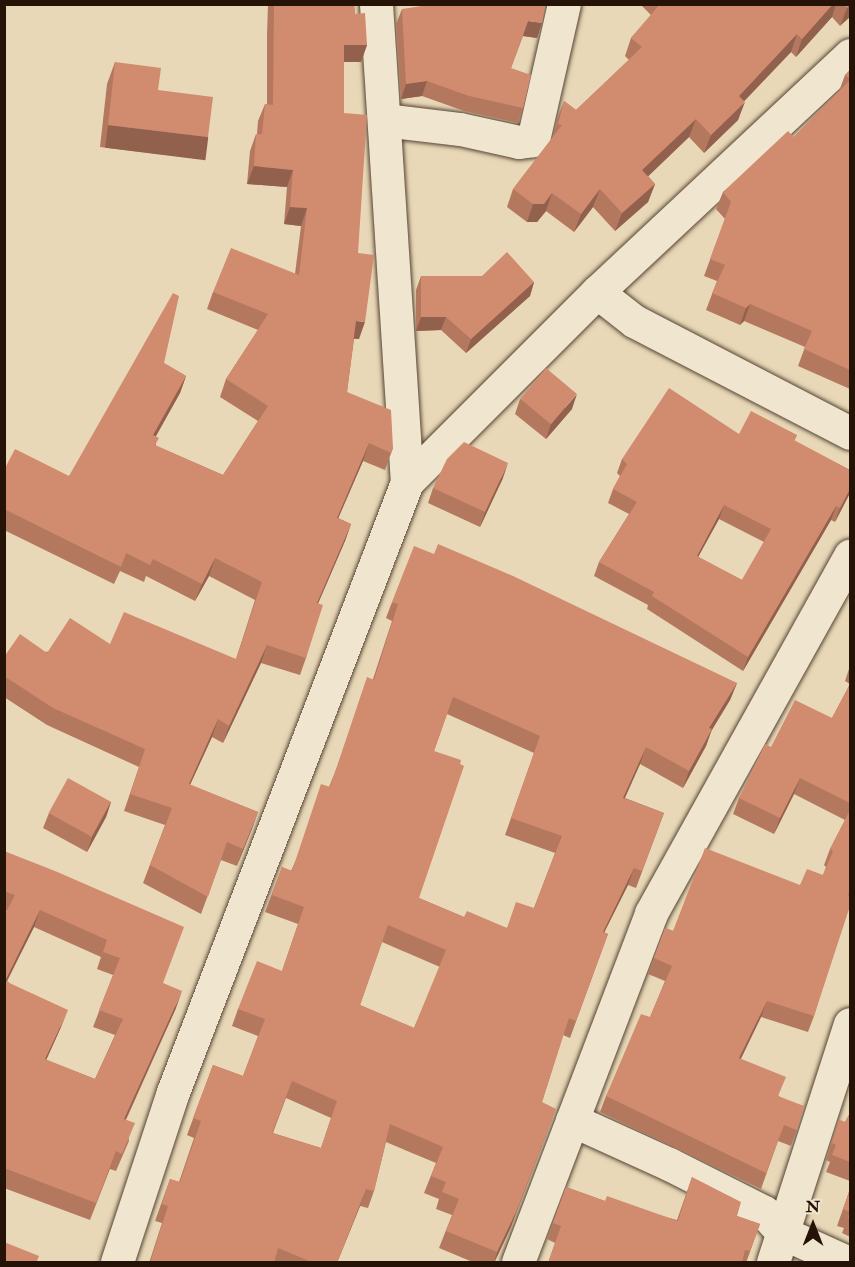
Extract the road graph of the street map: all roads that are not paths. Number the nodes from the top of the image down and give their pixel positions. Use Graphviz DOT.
graph roads {
  1 [pos="376,4"];
  2 [pos="564,4"];
  3 [pos="850,55"];
  4 [pos="384,120"];
  5 [pos="597,292"];
  6 [pos="850,433"];
  7 [pos="407,482"];
  8 [pos="850,556"];
  9 [pos="850,1024"];
  10 [pos="572,1120"];
  11 [pos="778,1248"];
  12 [pos="117,1263"];
  13 [pos="518,1263"];
  14 [pos="847,1263"];
  1 -- 4 [label="street"];
  2 -- 4 [label="street"];
  3 -- 5 [label="street"];
  4 -- 7 [label="street"];
  5 -- 6 [label="street"];
  5 -- 7 [label="street"];
  7 -- 12 [label="street"];
  8 -- 10 [label="street"];
  9 -- 11 [label="street"];
  10 -- 11 [label="street"];
  10 -- 13 [label="street"];
  11 -- 14 [label="street"];
}
